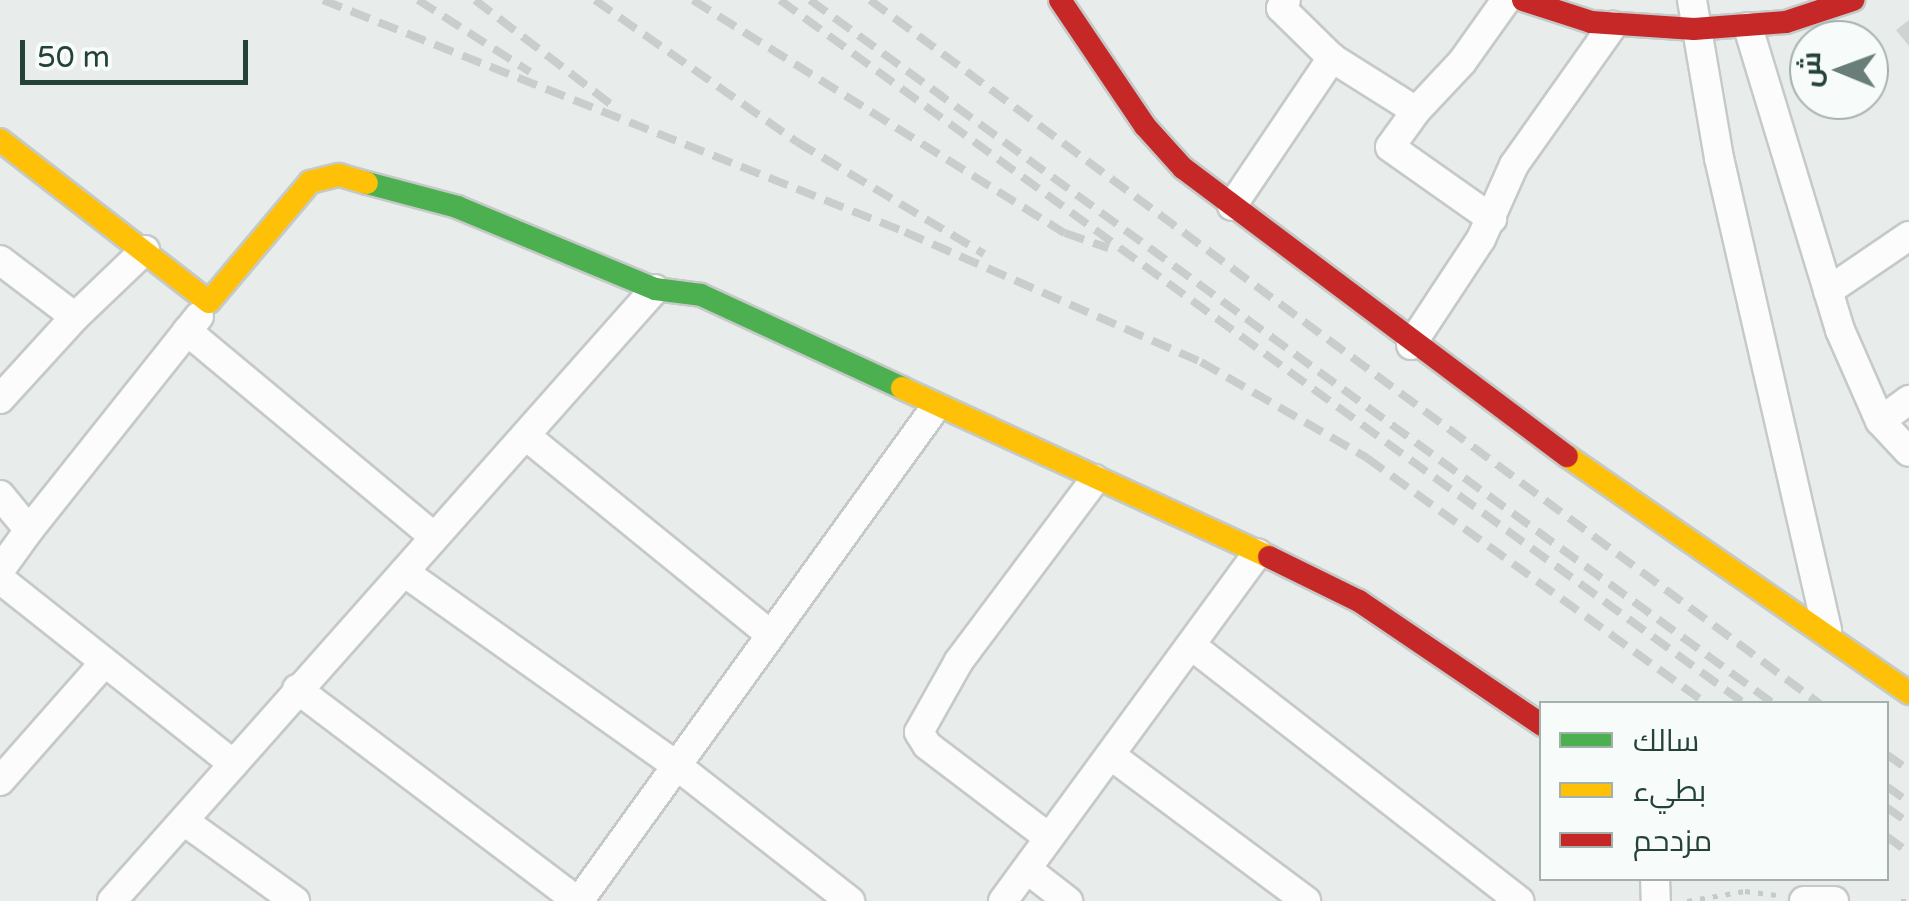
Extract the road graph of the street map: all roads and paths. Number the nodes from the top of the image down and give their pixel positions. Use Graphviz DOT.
graph roads {
  1 [pos="1060,0"];
  2 [pos="1506,0"];
  3 [pos="1524,0"];
  4 [pos="1692,0"];
  5 [pos="1853,0"];
  6 [pos="1280,3"];
  7 [pos="1613,24"];
  8 [pos="1748,27"];
  9 [pos="1694,29"];
  10 [pos="1332,58"];
  11 [pos="1416,110"];
  12 [pos="0,140"];
  13 [pos="1232,206"];
  14 [pos="1492,219"];
  15 [pos="1909,236"];
  16 [pos="144,250"];
  17 [pos="0,260"];
  18 [pos="654,289"];
  19 [pos="1828,291"];
  20 [pos="210,302"];
  21 [pos="75,316"];
  22 [pos="187,331"];
  23 [pos="1411,344"];
  24 [pos="0,400"];
  25 [pos="1909,400"];
  26 [pos="935,408"];
  27 [pos="1880,421"];
  28 [pos="526,436"];
  29 [pos="1909,452"];
  30 [pos="1094,479"];
  31 [pos="0,494"];
  32 [pos="29,530"];
  33 [pos="434,537"];
  34 [pos="1258,553"];
  35 [pos="0,570"];
  36 [pos="404,572"];
  37 [pos="0,579"];
  38 [pos="1826,630"];
  39 [pos="767,632"];
  40 [pos="1192,646"];
  41 [pos="103,664"];
  42 [pos="298,688"];
  43 [pos="1909,693"];
  44 [pos="1539,723"];
  45 [pos="1113,757"];
  46 [pos="233,764"];
  47 [pos="676,765"];
  48 [pos="0,781"];
  49 [pos="184,821"];
  50 [pos="1048,838"];
  51 [pos="1028,870"];
  52 [pos="1815,900"];
  53 [pos="112,901"];
  54 [pos="295,901"];
  55 [pos="578,901"];
  56 [pos="850,901"];
  57 [pos="1003,901"];
  58 [pos="1068,901"];
  59 [pos="1306,901"];
  60 [pos="1518,901"];
  61 [pos="1686,901"];
  1 -- 13 [label="street"];
  2 -- 11 [label="street"];
  3 -- 7 [label="street"];
  4 -- 9 [label="street"];
  5 -- 8 [label="street"];
  6 -- 10 [label="street"];
  7 -- 9 [label="street"];
  7 -- 14 [label="street"];
  8 -- 9 [label="street"];
  8 -- 19 [label="street"];
  9 -- 38 [label="street"];
  10 -- 11 [label="street"];
  10 -- 13 [label="street"];
  11 -- 14 [label="street"];
  12 -- 16 [label="street"];
  13 -- 23 [label="street"];
  14 -- 23 [label="street"];
  15 -- 19 [label="street"];
  16 -- 20 [label="street"];
  16 -- 21 [label="street"];
  17 -- 21 [label="street"];
  18 -- 20 [label="street"];
  18 -- 26 [label="street"];
  18 -- 28 [label="street"];
  19 -- 27 [label="street"];
  20 -- 22 [label="street"];
  21 -- 24 [label="street"];
  22 -- 32 [label="street"];
  22 -- 33 [label="street"];
  23 -- 38 [label="street"];
  25 -- 27 [label="street"];
  26 -- 30 [label="street"];
  26 -- 39 [label="street"];
  27 -- 29 [label="street"];
  28 -- 33 [label="street"];
  28 -- 39 [label="street"];
  30 -- 34 [label="street"];
  30 -- 50 [label="street"];
  31 -- 32 [label="street"];
  32 -- 35 [label="street"];
  33 -- 36 [label="street"];
  34 -- 40 [label="street"];
  34 -- 44 [label="street"];
  36 -- 42 [label="street"];
  36 -- 47 [label="street"];
  37 -- 41 [label="street"];
  38 -- 43 [label="street"];
  39 -- 47 [label="street"];
  40 -- 45 [label="street"];
  40 -- 60 [label="street"];
  41 -- 46 [label="street"];
  41 -- 48 [label="street"];
  42 -- 46 [label="street"];
  42 -- 55 [label="street"];
  45 -- 50 [label="street"];
  45 -- 59 [label="street"];
  46 -- 49 [label="street"];
  47 -- 55 [label="street"];
  47 -- 56 [label="street"];
  49 -- 53 [label="street"];
  49 -- 54 [label="street"];
  50 -- 51 [label="street"];
  51 -- 57 [label="street"];
  51 -- 58 [label="street"];
  52 -- 61 [label="path"];
}
